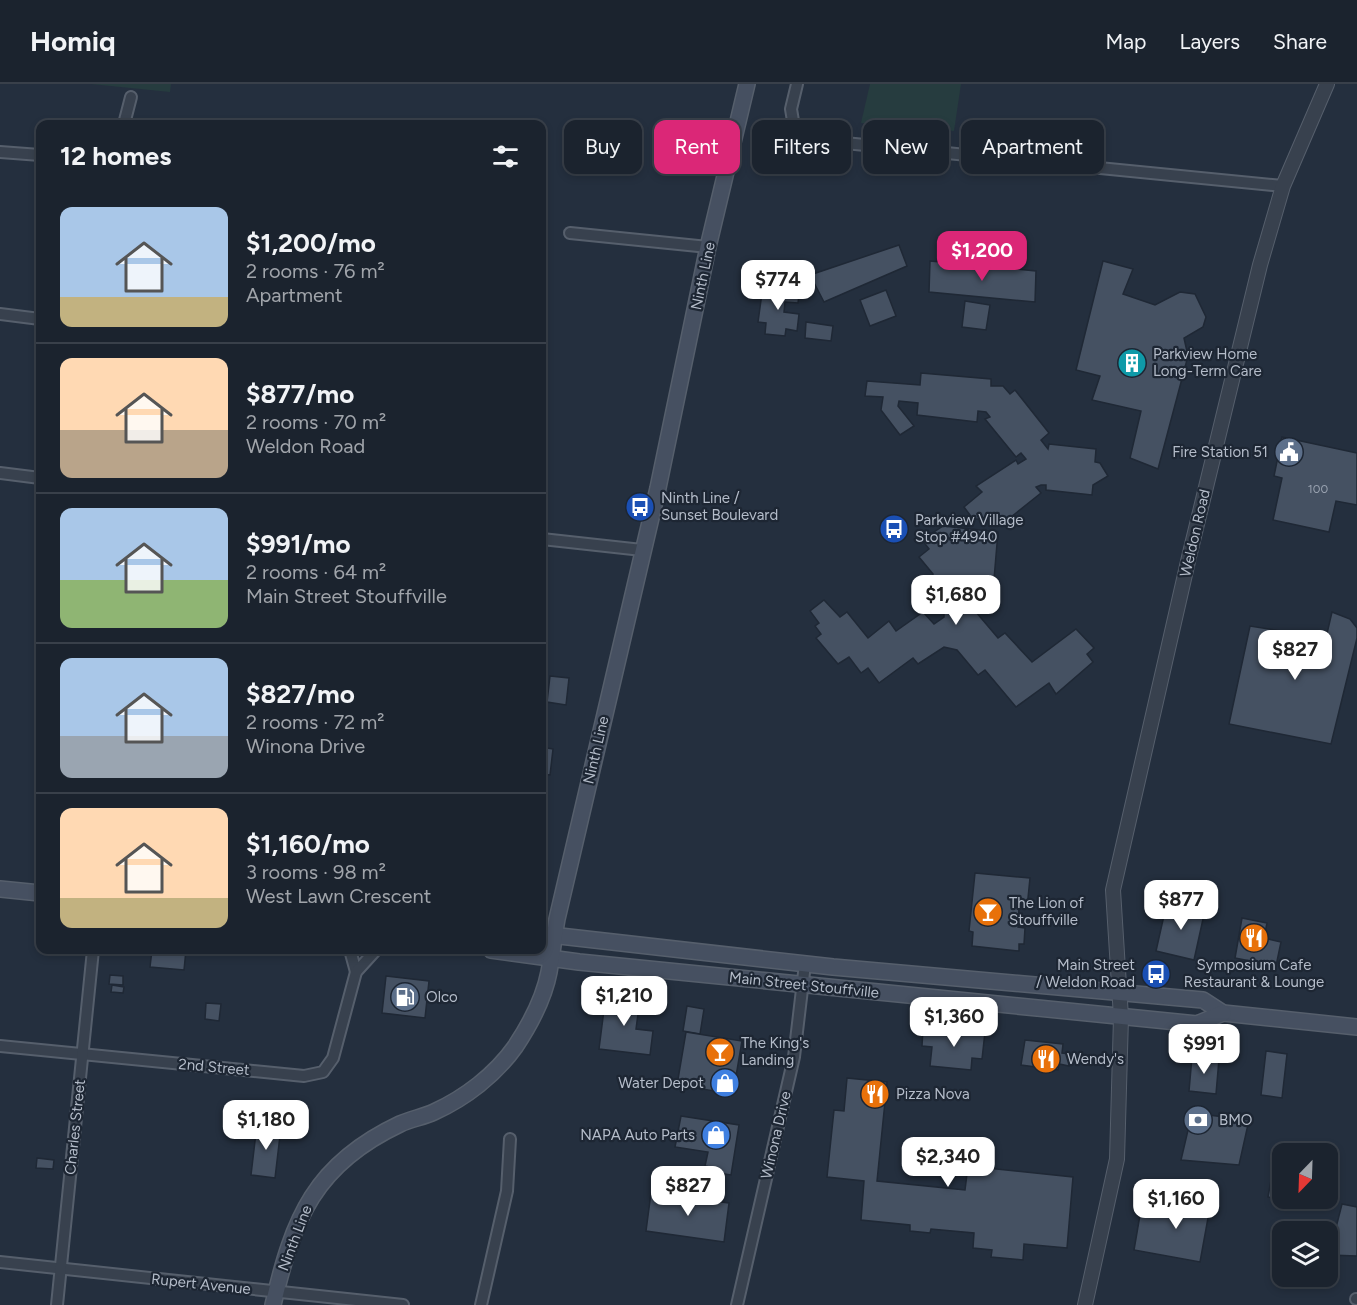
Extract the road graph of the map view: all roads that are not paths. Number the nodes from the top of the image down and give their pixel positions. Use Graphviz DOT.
graph roads {
  1 [pos="747,84"];
  2 [pos="797,84"];
  3 [pos="1327,84"];
  4 [pos="131,97"];
  5 [pos="125,120"];
  6 [pos="0,152"];
  7 [pos="36,155"];
  8 [pos="1283,186"];
  9 [pos="570,233"];
  10 [pos="708,247"];
  11 [pos="0,314"];
  12 [pos="36,318"];
  13 [pos="0,473"];
  14 [pos="36,478"];
  15 [pos="546,539"];
  16 [pos="642,550"];
  17 [pos="0,889"];
  18 [pos="36,893"];
  19 [pos="548,934"];
  20 [pos="93,954"];
  21 [pos="351,954"];
  22 [pos="372,954"];
  23 [pos="520,954"];
  24 [pos="550,958"];
  25 [pos="805,964"];
  26 [pos="356,972"];
  27 [pos="802,985"];
  28 [pos="1118,993"];
  29 [pos="1223,1013"];
  30 [pos="1120,1017"];
  31 [pos="1357,1027"];
  32 [pos="0,1046"];
  33 [pos="82,1055"];
  34 [pos="510,1139"];
  35 [pos="0,1262"];
  36 [pos="61,1269"];
  37 [pos="274,1298"];
  38 [pos="57,1305"];
  39 [pos="403,1305"];
  40 [pos="481,1305"];
  41 [pos="737,1305"];
  42 [pos="1085,1305"];
  1 -- 10 [label="main road, Ninth Line"];
  2 -- 8 [label="street"];
  3 -- 8 [label="street, Weldon Road"];
  4 -- 5 [label="street"];
  6 -- 7 [label="street"];
  8 -- 28 [label="street, Weldon Road"];
  9 -- 10 [label="street"];
  10 -- 16 [label="main road, Ninth Line"];
  11 -- 12 [label="street"];
  13 -- 14 [label="street"];
  15 -- 16 [label="street"];
  16 -- 19 [label="main road, Ninth Line"];
  17 -- 18 [label="main road"];
  19 -- 24 [label="main road, Ninth Line"];
  19 -- 25 [label="main road, Main Street Stouffville"];
  20 -- 33 [label="street, Charles Street"];
  21 -- 26 [label="street"];
  22 -- 26 [label="street, 2nd Street"];
  23 -- 24 [label="main road, Main Street Stouffville"];
  24 -- 27 [label="main road, Main Street Stouffville"];
  24 -- 37 [label="main road, Ninth Line"];
  25 -- 27 [label="street, Winona Drive"];
  25 -- 28 [label="main road, Main Street Stouffville"];
  26 -- 33 [label="street, 2nd Street"];
  27 -- 30 [label="main road, Main Street Stouffville"];
  27 -- 41 [label="street, Winona Drive"];
  28 -- 29 [label="main road, Main Street Stouffville"];
  28 -- 30 [label="street, Weldon Road"];
  29 -- 30 [label="main road, Main Street Stouffville"];
  29 -- 31 [label="main road, Main Street Stouffville"];
  30 -- 42 [label="street, Weldon Road"];
  32 -- 33 [label="street, 2nd Street"];
  33 -- 36 [label="street, Charles Street"];
  34 -- 40 [label="street"];
  35 -- 36 [label="street, Rupert Avenue"];
  36 -- 37 [label="street, Rupert Avenue"];
  36 -- 38 [label="street, Charles Street"];
  37 -- 39 [label="street, Rupert Avenue"];
}
